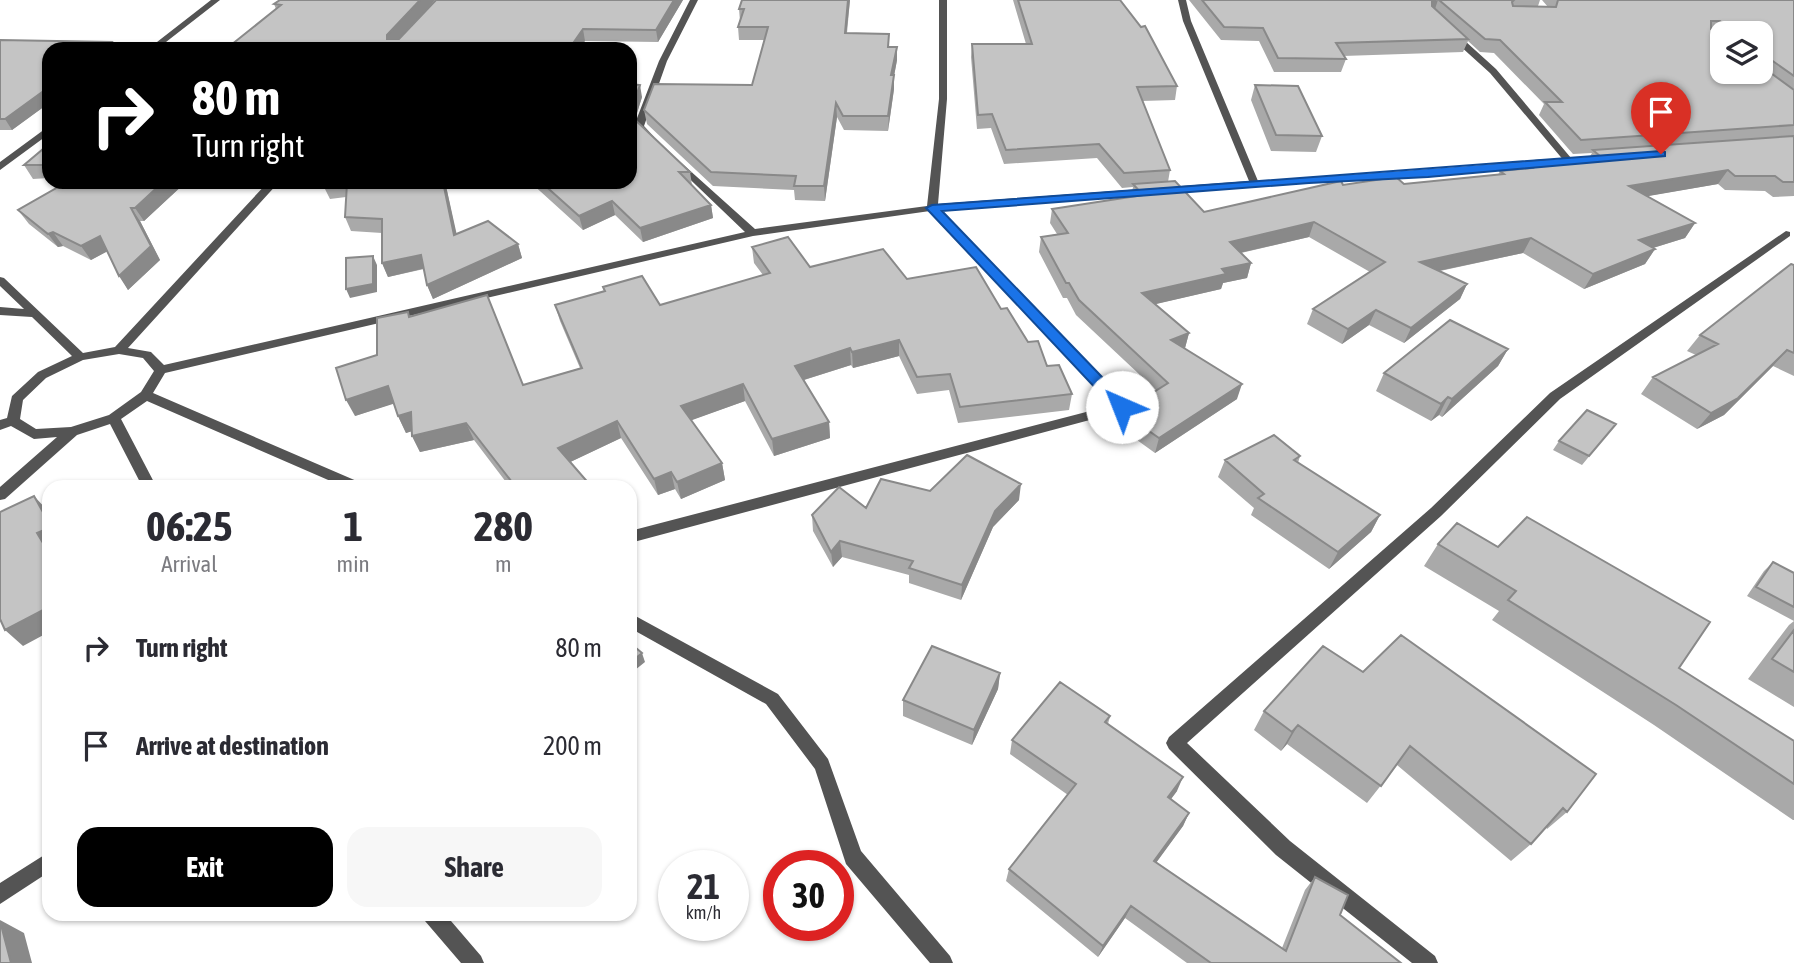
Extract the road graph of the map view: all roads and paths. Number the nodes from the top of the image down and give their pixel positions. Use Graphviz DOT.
graph roads {
  1 [pos="216,0"];
  2 [pos="694,0"];
  3 [pos="943,0"];
  4 [pos="1182,0"];
  5 [pos="1440,23"];
  6 [pos="161,42"];
  7 [pos="42,134"];
  8 [pos="658,144"];
  9 [pos="667,153"];
  10 [pos="0,167"];
  11 [pos="1255,185"];
  12 [pos="268,189"];
  13 [pos="932,208"];
  14 [pos="753,233"];
  15 [pos="1786,234"];
  16 [pos="0,280"];
  17 [pos="0,311"];
  18 [pos="35,314"];
  19 [pos="119,350"];
  20 [pos="80,357"];
  21 [pos="161,370"];
  22 [pos="146,395"];
  23 [pos="114,418"];
  24 [pos="7,423"];
  25 [pos="72,432"];
  26 [pos="146,480"];
  27 [pos="340,480"];
  28 [pos="0,495"];
  29 [pos="637,535"];
  30 [pos="637,624"];
  31 [pos="42,866"];
  32 [pos="0,894"];
  33 [pos="438,921"];
  34 [pos="474,963"];
  35 [pos="943,963"];
  36 [pos="1428,963"];
  1 -- 6 [label="street"];
  2 -- 8 [label="street"];
  3 -- 13 [label="street"];
  4 -- 11 [label="street"];
  5 -- 11 [label="street"];
  7 -- 10 [label="street"];
  9 -- 14 [label="street"];
  11 -- 13 [label="street"];
  12 -- 19 [label="street"];
  13 -- 14 [label="street"];
  13 -- 29 [label="street"];
  14 -- 21 [label="street"];
  15 -- 36 [label="street"];
  16 -- 18 [label="street"];
  17 -- 18 [label="street"];
  18 -- 20 [label="street"];
  19 -- 20 [label="street"];
  19 -- 21 [label="street"];
  20 -- 24 [label="street"];
  21 -- 22 [label="street"];
  22 -- 23 [label="street"];
  22 -- 27 [label="street"];
  23 -- 25 [label="street"];
  23 -- 26 [label="street"];
  24 -- 25 [label="street"];
  25 -- 28 [label="street"];
  30 -- 35 [label="street"];
  31 -- 32 [label="street"];
  33 -- 34 [label="street"];
}
